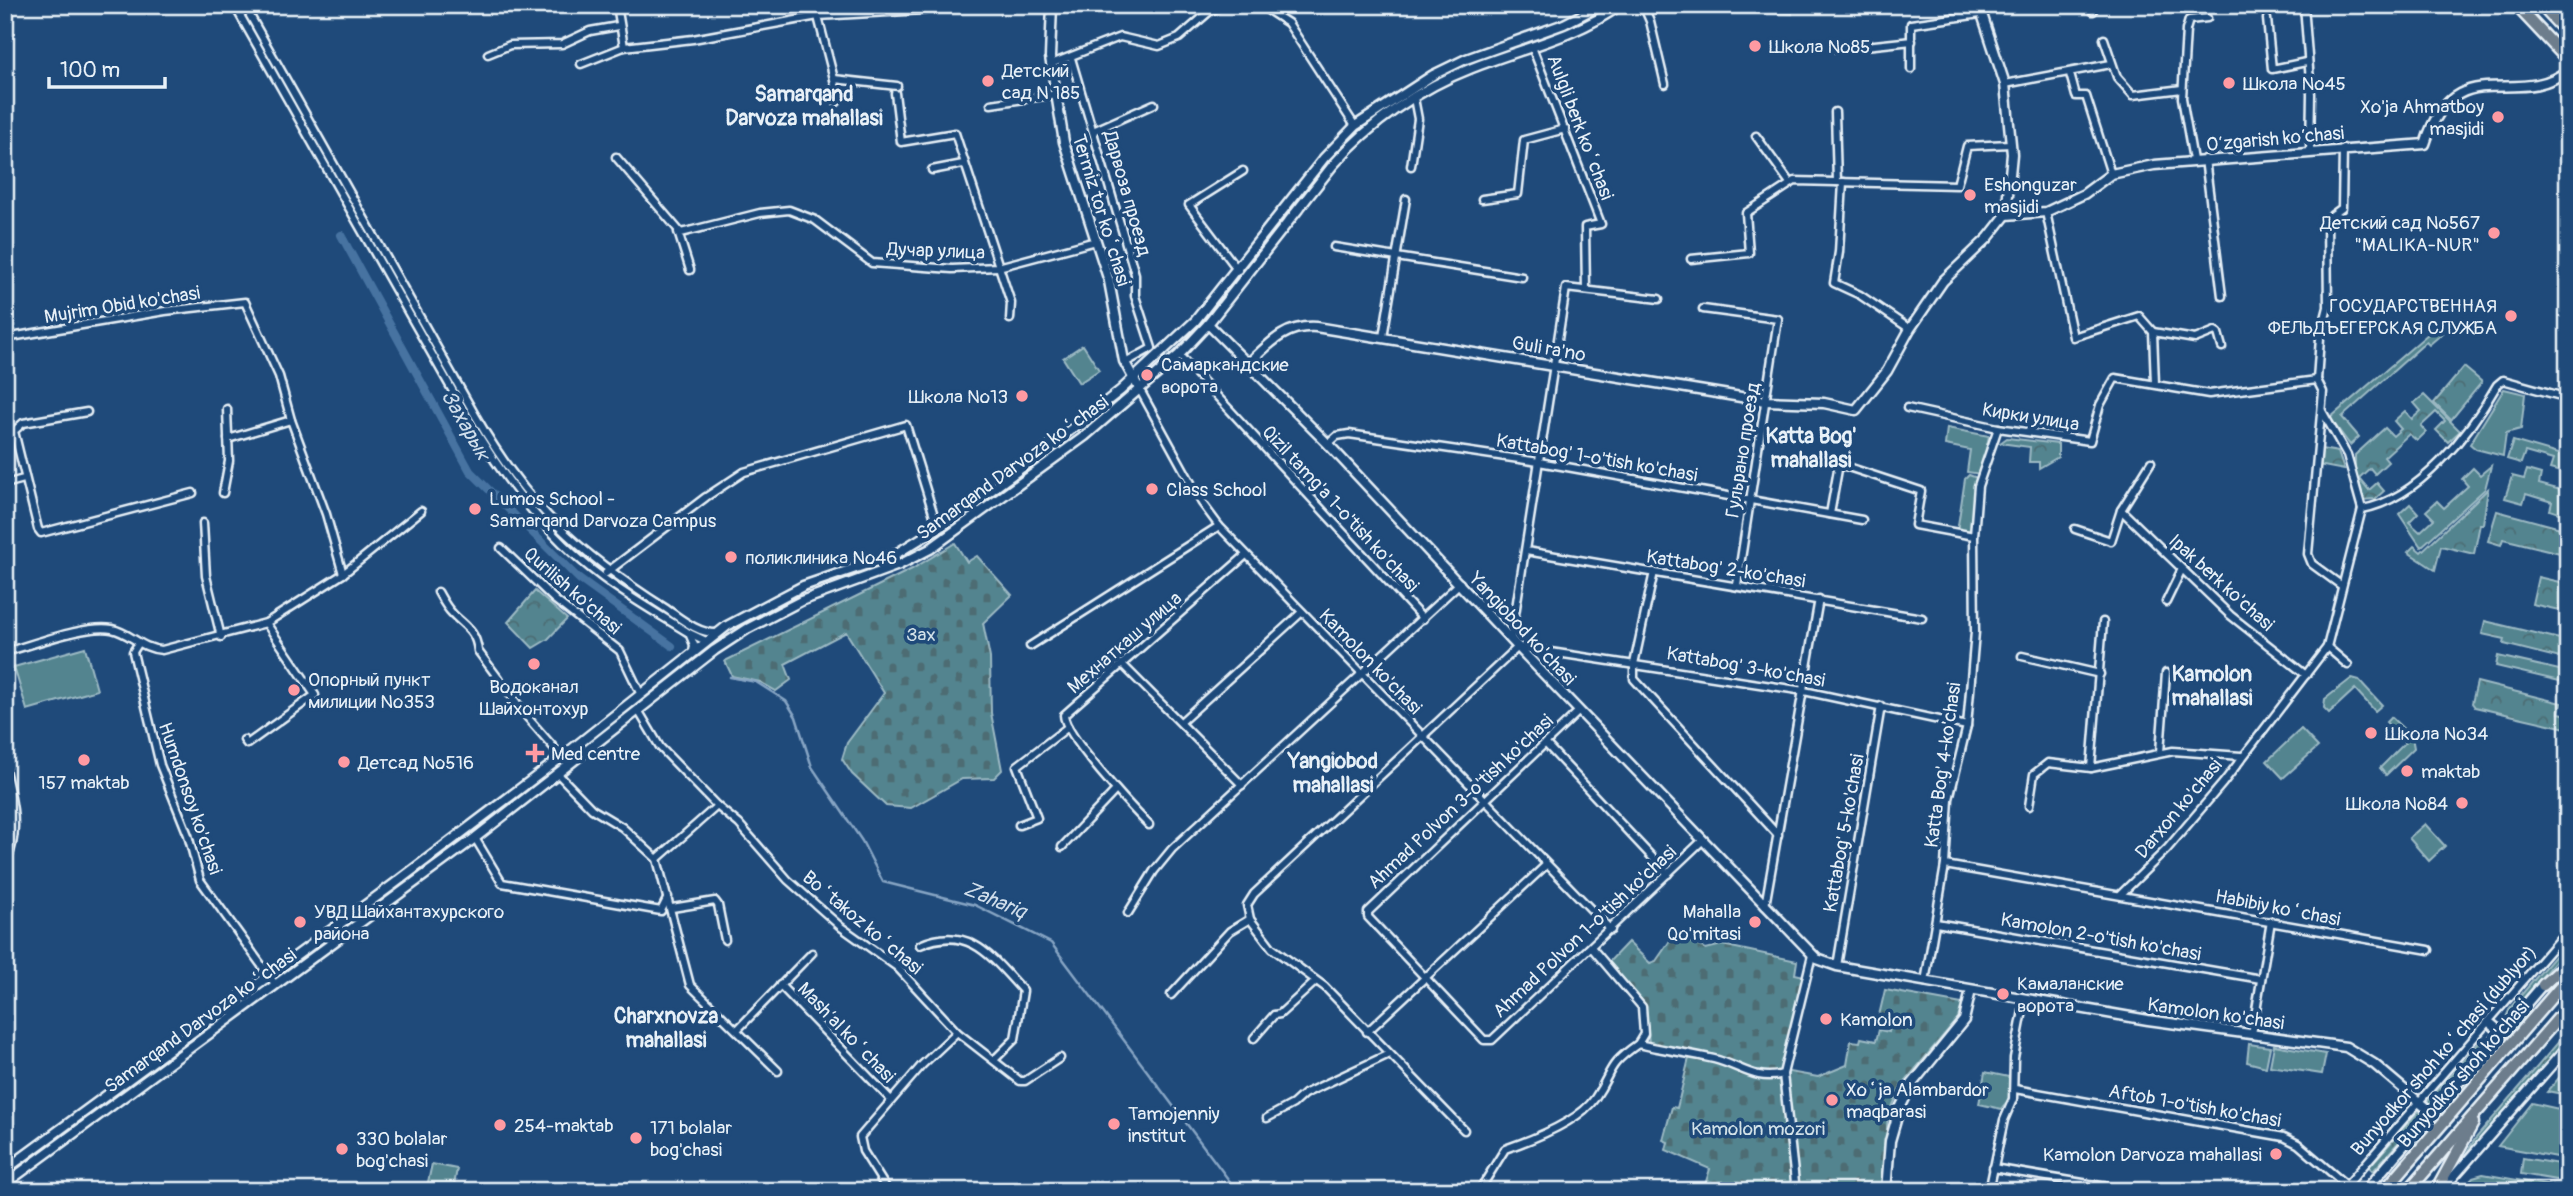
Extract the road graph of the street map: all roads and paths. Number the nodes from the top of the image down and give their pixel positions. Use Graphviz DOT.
graph roads {
  1 [pos="368,5"];
  2 [pos="375,5"];
  3 [pos="617,5"];
  4 [pos="815,5"];
  5 [pos="955,5"];
  6 [pos="1052,5"];
  7 [pos="1225,5"];
  8 [pos="1260,5"];
  9 [pos="1601,5"];
  10 [pos="1620,5"];
  11 [pos="1643,5"];
  12 [pos="2304,5"];
  13 [pos="2516,5"];
  14 [pos="2540,5"];
  15 [pos="883,9"];
  16 [pos="1980,9"];
  17 [pos="818,16"];
  18 [pos="2207,18"];
  19 [pos="2267,19"];
  20 [pos="618,26"];
  21 [pos="2568,34"];
  22 [pos="2104,39"];
  23 [pos="1912,41"];
  24 [pos="624,47"];
  25 [pos="1532,47"];
  26 [pos="1837,49"];
  27 [pos="488,54"];
  28 [pos="1071,58"];
  29 [pos="2568,60"];
  30 [pos="2306,62"];
  31 [pos="581,64"];
  32 [pos="1051,64"];
  33 [pos="2111,64"];
  34 [pos="1911,69"];
  35 [pos="2568,70"];
  36 [pos="2070,74"];
  37 [pos="834,79"];
  38 [pos="1665,84"];
  39 [pos="2005,84"];
  40 [pos="2182,89"];
  41 [pos="1057,94"];
  42 [pos="1415,98"];
  43 [pos="837,102"];
  44 [pos="991,104"];
  45 [pos="1154,104"];
  46 [pos="1835,112"];
  47 [pos="1355,126"];
  48 [pos="1565,129"];
  49 [pos="1093,131"];
  50 [pos="1756,136"];
  51 [pos="2010,144"];
  52 [pos="2343,148"];
  53 [pos="2310,151"];
  54 [pos="616,157"];
  55 [pos="2205,159"];
  56 [pos="2193,160"];
  57 [pos="963,164"];
  58 [pos="1411,166"];
  59 [pos="932,170"];
  60 [pos="1243,172"];
  61 [pos="2111,174"];
  62 [pos="1840,182"];
  63 [pos="1790,183"];
  64 [pos="1482,199"];
  65 [pos="1406,200"];
  66 [pos="2046,212"];
  67 [pos="2006,215"];
  68 [pos="678,232"];
  69 [pos="1096,241"];
  70 [pos="1334,247"];
  71 [pos="1396,256"];
  72 [pos="1691,259"];
  73 [pos="998,267"];
  74 [pos="690,270"];
  75 [pos="1238,270"];
  76 [pos="1522,276"];
  77 [pos="1586,290"];
  78 [pos="2222,296"];
  79 [pos="1659,299"];
  80 [pos="1703,309"];
  81 [pos="1010,319"];
  82 [pos="1209,324"];
  83 [pos="1910,329"];
  84 [pos="2153,332"];
  85 [pos="1383,337"];
  86 [pos="5,338"];
  87 [pos="2222,347"];
  88 [pos="1180,355"];
  89 [pos="1125,363"];
  90 [pos="1248,363"];
  91 [pos="1552,365"];
  92 [pos="1134,379"];
  93 [pos="2317,380"];
  94 [pos="2155,384"];
  95 [pos="1140,390"];
  96 [pos="2568,398"];
  97 [pos="1765,401"];
  98 [pos="1907,408"];
  99 [pos="227,409"];
  100 [pos="2321,410"];
  101 [pos="87,412"];
  102 [pos="291,420"];
  103 [pos="1998,428"];
  104 [pos="228,439"];
  105 [pos="1328,443"];
  106 [pos="1539,462"];
  107 [pos="2151,462"];
  108 [pos="24,479"];
  109 [pos="5,484"];
  110 [pos="193,493"];
  111 [pos="223,494"];
  112 [pos="1750,499"];
  113 [pos="2362,509"];
  114 [pos="2121,510"];
  115 [pos="421,511"];
  116 [pos="1830,514"];
  117 [pos="1862,520"];
  118 [pos="936,522"];
  119 [pos="203,523"];
  120 [pos="1219,526"];
  121 [pos="2075,529"];
  122 [pos="1974,536"];
  123 [pos="501,548"];
  124 [pos="1526,551"];
  125 [pos="1246,555"];
  126 [pos="2181,571"];
  127 [pos="1654,572"];
  128 [pos="343,574"];
  129 [pos="605,574"];
  130 [pos="1460,583"];
  131 [pos="1737,585"];
  132 [pos="2342,586"];
  133 [pos="438,592"];
  134 [pos="1819,599"];
  135 [pos="2166,602"];
  136 [pos="1302,612"];
  137 [pos="1922,618"];
  138 [pos="1423,619"];
  139 [pos="2103,622"];
  140 [pos="266,623"];
  141 [pos="697,628"];
  142 [pos="689,633"];
  143 [pos="717,633"];
  144 [pos="221,637"];
  145 [pos="1511,640"];
  146 [pos="706,641"];
  147 [pos="138,644"];
  148 [pos="1030,646"];
  149 [pos="1518,647"];
  150 [pos="2327,647"];
  151 [pos="715,650"];
  152 [pos="5,652"];
  153 [pos="693,652"];
  154 [pos="2022,656"];
  155 [pos="1122,664"];
  156 [pos="1634,664"];
  157 [pos="2348,665"];
  158 [pos="2166,673"];
  159 [pos="2100,674"];
  160 [pos="2306,675"];
  161 [pos="1362,676"];
  162 [pos="1804,691"];
  163 [pos="641,695"];
  164 [pos="1881,706"];
  165 [pos="638,710"];
  166 [pos="1579,711"];
  167 [pos="1182,721"];
  168 [pos="1967,726"];
  169 [pos="1068,727"];
  170 [pos="1422,737"];
  171 [pos="244,740"];
  172 [pos="1545,743"];
  173 [pos="2160,752"];
  174 [pos="2241,756"];
  175 [pos="562,757"];
  176 [pos="2091,768"];
  177 [pos="5,769"];
  178 [pos="559,775"];
  179 [pos="1242,785"];
  180 [pos="1116,790"];
  181 [pos="1485,801"];
  182 [pos="717,806"];
  183 [pos="2029,806"];
  184 [pos="1019,825"];
  185 [pos="1149,825"];
  186 [pos="1777,835"];
  187 [pos="475,838"];
  188 [pos="1703,840"];
  189 [pos="1062,847"];
  190 [pos="10,852"];
  191 [pos="657,859"];
  192 [pos="1546,865"];
  193 [pos="1945,865"];
  194 [pos="1668,874"];
  195 [pos="2122,894"];
  196 [pos="669,895"];
  197 [pos="1765,906"];
  198 [pos="672,908"];
  199 [pos="1128,913"];
  200 [pos="1250,919"];
  201 [pos="2270,921"];
  202 [pos="1936,923"];
  203 [pos="2568,929"];
  204 [pos="1611,930"];
  205 [pos="725,940"];
  206 [pos="920,945"];
  207 [pos="1591,947"];
  208 [pos="2429,950"];
  209 [pos="812,953"];
  210 [pos="1812,955"];
  211 [pos="2568,956"];
  212 [pos="2568,962"];
  213 [pos="1836,966"];
  214 [pos="270,976"];
  215 [pos="2568,978"];
  216 [pos="1426,979"];
  217 [pos="2261,979"];
  218 [pos="1315,982"];
  219 [pos="1925,982"];
  220 [pos="275,984"];
  221 [pos="780,985"];
  222 [pos="2543,985"];
  223 [pos="1971,990"];
  224 [pos="1171,995"];
  225 [pos="2025,1000"];
  226 [pos="2568,1007"];
  227 [pos="2489,1022"];
  228 [pos="737,1030"];
  229 [pos="957,1032"];
  230 [pos="1367,1032"];
  231 [pos="2502,1032"];
  232 [pos="2252,1034"];
  233 [pos="1254,1038"];
  234 [pos="1638,1044"];
  235 [pos="2568,1046"];
  236 [pos="1389,1055"];
  237 [pos="1060,1058"];
  238 [pos="994,1060"];
  239 [pos="778,1071"];
  240 [pos="1783,1074"];
  241 [pos="2015,1089"];
  242 [pos="891,1100"];
  243 [pos="2419,1102"];
  244 [pos="2483,1104"];
  245 [pos="2432,1114"];
  246 [pos="1266,1118"];
  247 [pos="1464,1130"];
  248 [pos="1993,1168"];
  249 [pos="5,1170"];
  250 [pos="5,1184"];
  251 [pos="2347,1189"];
  252 [pos="888,1191"];
  253 [pos="1479,1191"];
  254 [pos="1796,1191"];
  255 [pos="1886,1191"];
  256 [pos="1989,1191"];
  257 [pos="2131,1191"];
  258 [pos="2365,1191"];
  259 [pos="2384,1191"];
  260 [pos="2408,1191"];
  261 [pos="2436,1191"];
  262 [pos="2441,1191"];
  1 -- 2 [label="street"];
  3 -- 20 [label="street"];
  4 -- 17 [label="street"];
  5 -- 15 [label="street"];
  6 -- 32 [label="street, Termiz tor koʻchasi"];
  7 -- 28 [label="street"];
  8 -- 47 [label="street"];
  9 -- 47 [label="street, Samarqand Darvoza koʻchasi"];
  10 -- 25 [label="street, Samarqand Darvoza koʻchasi"];
  11 -- 38 [label="street"];
  12 -- 30 [label="street"];
  13 -- 29 [label="main road"];
  14 -- 21 [label="main road"];
  15 -- 17 [label="street"];
  16 -- 23 [label="street"];
  16 -- 39 [label="street"];
  17 -- 24 [label="street"];
  17 -- 37 [label="street"];
  18 -- 40 [label="street"];
  19 -- 30 [label="street"];
  20 -- 24 [label="street"];
  20 -- 27 [label="street"];
  22 -- 33 [label="street"];
  23 -- 26 [label="street"];
  23 -- 34 [label="street"];
  24 -- 31 [label="street"];
  25 -- 42 [label="street, Samarqand Darvoza koʻchasi"];
  25 -- 48 [label="street, Aulgli berk koʻchasi"];
  28 -- 32 [label="street"];
  28 -- 49 [label="street, Дарвоза проезд"];
  30 -- 53 [label="street"];
  32 -- 41 [label="street, Termiz tor koʻchasi"];
  33 -- 36 [label="street"];
  33 -- 40 [label="street"];
  35 -- 52 [label="street, O‘zgarish ko‘chasi"];
  36 -- 39 [label="street"];
  36 -- 61 [label="street"];
  37 -- 43 [label="street"];
  37 -- 57 [label="street"];
  39 -- 51 [label="street"];
  40 -- 56 [label="street"];
  41 -- 44 [label="street"];
  41 -- 69 [label="street, Termiz tor koʻchasi"];
  42 -- 58 [label="street"];
  42 -- 82 [label="street, Samarqand Darvoza koʻchasi"];
  45 -- 49 [label="street"];
  46 -- 62 [label="street"];
  47 -- 75 [label="street, Samarqand Darvoza koʻchasi"];
  48 -- 64 [label="street"];
  48 -- 77 [label="street, Aulgli berk koʻchasi"];
  49 -- 89 [label="street, Дарвоза проезд"];
  50 -- 63 [label="street"];
  51 -- 62 [label="street"];
  51 -- 67 [label="street"];
  52 -- 53 [label="street, O‘zgarish ko‘chasi"];
  52 -- 93 [label="street"];
  53 -- 55 [label="street, O‘zgarish ko‘chasi"];
  54 -- 68 [label="street"];
  55 -- 56 [label="street, O‘zgarish ko‘chasi"];
  55 -- 78 [label="street"];
  56 -- 61 [label="street, O‘zgarish ko‘chasi"];
  57 -- 59 [label="street"];
  57 -- 73 [label="street"];
  60 -- 75 [label="street"];
  61 -- 66 [label="street, O‘zgarish ko‘chasi"];
  62 -- 63 [label="street"];
  62 -- 83 [label="street"];
  63 -- 72 [label="street"];
  65 -- 71 [label="street"];
  66 -- 67 [label="street, O‘zgarish ko‘chasi"];
  66 -- 84 [label="street"];
  67 -- 83 [label="street"];
  68 -- 73 [label="street, Дучар улица"];
  68 -- 74 [label="street"];
  69 -- 73 [label="street, Дучар улица"];
  69 -- 89 [label="street, Termiz tor koʻchasi"];
  70 -- 71 [label="street"];
  71 -- 76 [label="street"];
  71 -- 85 [label="street"];
  73 -- 81 [label="street"];
  75 -- 92 [label="street, Samarqand Darvoza koʻchasi"];
  77 -- 79 [label="street"];
  77 -- 91 [label="street"];
  80 -- 97 [label="street, Гульрано проезд"];
  82 -- 88 [label="street, Samarqand Darvoza koʻchasi"];
  82 -- 90 [label="street, Yangiobod ko'chasi"];
  83 -- 97 [label="street, Guli ra'no"];
  84 -- 87 [label="street"];
  84 -- 94 [label="street"];
  85 -- 90 [label="street, Guli ra'no"];
  85 -- 91 [label="street, Guli ra'no"];
  86 -- 102 [label="street, Mujrim Obid ko'chasi"];
  88 -- 95 [label="street, Samarqand Darvoza koʻchasi"];
  88 -- 138 [label="street, Qizil tamg'a 1-o'tish ko'chasi"];
  89 -- 92 [label="street, Termiz tor koʻchasi"];
  90 -- 105 [label="street, Yangiobod ko'chasi"];
  91 -- 97 [label="street, Guli ra'no"];
  91 -- 106 [label="street"];
  92 -- 95 [label="street, Termiz tor koʻchasi"];
  92 -- 143 [label="street, Samarqand Darvoza koʻchasi"];
  93 -- 94 [label="street, Кирки улица"];
  93 -- 100 [label="street"];
  94 -- 103 [label="street, Кирки улица"];
  95 -- 120 [label="street, Kamolon ko'chasi"];
  95 -- 151 [label="street, Samarqand Darvoza koʻchasi"];
  96 -- 113 [label="street"];
  97 -- 112 [label="street, Гульрано проезд"];
  98 -- 103 [label="street, Кирки улица"];
  99 -- 104 [label="street"];
  100 -- 113 [label="street"];
  100 -- 132 [label="street"];
  101 -- 108 [label="street"];
  102 -- 104 [label="street"];
  102 -- 128 [label="street"];
  103 -- 122 [label="street, Katta Bog' 4-ko'chasi"];
  104 -- 111 [label="street"];
  105 -- 106 [label="street, Kattabog' 1-o'tish ko'chasi"];
  105 -- 130 [label="street, Yangiobod ko'chasi"];
  106 -- 112 [label="street, Kattabog' 1-o'tish ko'chasi"];
  106 -- 124 [label="street"];
  107 -- 114 [label="street"];
  108 -- 109 [label="street"];
  108 -- 110 [label="street"];
  112 -- 116 [label="street, Kattabog' 1-o'tish ko'chasi"];
  112 -- 131 [label="street, Гульрано проезд"];
  113 -- 132 [label="street, Darxon ko'chasi"];
  114 -- 121 [label="street"];
  114 -- 126 [label="street, Ipak berk ko'chasi"];
  115 -- 128 [label="street"];
  116 -- 117 [label="street, Kattabog' 1-o'tish ko'chasi"];
  116 -- 122 [label="street"];
  118 -- 129 [label="street"];
  119 -- 144 [label="street"];
  120 -- 125 [label="street, Kamolon ko'chasi"];
  120 -- 148 [label="street"];
  122 -- 168 [label="street, Katta Bog' 4-ko'chasi"];
  123 -- 163 [label="street, Qurilish ko'chasi"];
  124 -- 127 [label="street, Kattabog' 2-ko'chasi"];
  124 -- 145 [label="street"];
  125 -- 136 [label="street, Kamolon ko'chasi"];
  125 -- 155 [label="street, Мехнаткаш улица"];
  126 -- 135 [label="street"];
  126 -- 160 [label="street, Ipak berk ko'chasi"];
  127 -- 131 [label="street, Kattabog' 2-ko'chasi"];
  127 -- 156 [label="street"];
  128 -- 140 [label="street"];
  129 -- 129 [label="street"];
  129 -- 141 [label="street"];
  129 -- 142 [label="street"];
  130 -- 138 [label="street"];
  130 -- 145 [label="street, Yangiobod ko'chasi"];
  131 -- 134 [label="street, Kattabog' 2-ko'chasi"];
  132 -- 150 [label="street, Darxon ko'chasi"];
  133 -- 175 [label="street"];
  134 -- 137 [label="street, Kattabog' 2-ko'chasi"];
  134 -- 162 [label="street"];
  136 -- 161 [label="street, Kamolon ko'chasi"];
  136 -- 167 [label="street"];
  138 -- 161 [label="street"];
  139 -- 159 [label="street"];
  140 -- 144 [label="street"];
  140 -- 171 [label="street"];
  141 -- 143 [label="street"];
  141 -- 146 [label="street"];
  142 -- 146 [label="street"];
  142 -- 153 [label="street"];
  143 -- 146 [label="street, Samarqand Darvoza koʻchasi"];
  144 -- 147 [label="street"];
  145 -- 149 [label="street, Yangiobod ko'chasi"];
  146 -- 151 [label="street"];
  146 -- 153 [label="street, Samarqand Darvoza koʻchasi"];
  147 -- 152 [label="street"];
  147 -- 214 [label="street, Humdonsoy ko'chasi"];
  149 -- 156 [label="street, Kattabog' 3-ko'chasi"];
  149 -- 166 [label="street, Yangiobod ko'chasi"];
  149 -- 170 [label="street"];
  150 -- 157 [label="street"];
  150 -- 160 [label="street, Darxon ko'chasi"];
  151 -- 165 [label="street, Samarqand Darvoza koʻchasi"];
  153 -- 163 [label="street, Samarqand Darvoza koʻchasi"];
  154 -- 159 [label="street"];
  155 -- 167 [label="street"];
  155 -- 169 [label="street, Мехнаткаш улица"];
  156 -- 162 [label="street, Kattabog' 3-ko'chasi"];
  156 -- 186 [label="street"];
  158 -- 173 [label="street"];
  159 -- 176 [label="street"];
  160 -- 174 [label="street, Darxon ko'chasi"];
  161 -- 170 [label="street, Kamolon ko'chasi"];
  161 -- 179 [label="street"];
  162 -- 164 [label="street, Kattabog' 3-ko'chasi"];
  162 -- 186 [label="street"];
  163 -- 175 [label="street, Samarqand Darvoza koʻchasi"];
  164 -- 168 [label="street, Kattabog' 3-ko'chasi"];
  164 -- 213 [label="street, Kattabog' 5-ko'chasi"];
  165 -- 178 [label="street, Samarqand Darvoza koʻchasi"];
  165 -- 182 [label="street, Boʻtakoz koʻchasi"];
  166 -- 172 [label="street, Ahmad Polvon 3-o'tish ko'chasi"];
  166 -- 188 [label="street, Yangiobod ko'chasi"];
  167 -- 179 [label="street"];
  168 -- 193 [label="street, Katta Bog' 4-ko'chasi"];
  169 -- 180 [label="street"];
  169 -- 184 [label="street"];
  170 -- 181 [label="street, Kamolon ko'chasi"];
  170 -- 200 [label="street"];
  172 -- 181 [label="street, Ahmad Polvon 3-o'tish ko'chasi"];
  172 -- 194 [label="street"];
  173 -- 174 [label="street"];
  173 -- 176 [label="street"];
  174 -- 195 [label="street, Darxon ko'chasi"];
  175 -- 214 [label="street, Samarqand Darvoza koʻchasi"];
  176 -- 183 [label="street"];
  177 -- 190 [label="street"];
  178 -- 187 [label="street, Samarqand Darvoza koʻchasi"];
  178 -- 191 [label="street"];
  179 -- 199 [label="street"];
  180 -- 185 [label="street"];
  180 -- 189 [label="street"];
  181 -- 192 [label="street, Kamolon ko'chasi"];
  181 -- 216 [label="street, Ahmad Polvon 3-o'tish ko'chasi"];
  182 -- 191 [label="street"];
  182 -- 229 [label="street, Boʻtakoz koʻchasi"];
  186 -- 197 [label="street"];
  187 -- 196 [label="street"];
  187 -- 220 [label="street, Samarqand Darvoza koʻchasi"];
  188 -- 194 [label="street, Ahmad Polvon 1-o'tish ko'chasi"];
  188 -- 197 [label="street, Yangiobod ko'chasi"];
  191 -- 196 [label="street"];
  192 -- 204 [label="street, Kamolon ko'chasi"];
  192 -- 216 [label="street"];
  193 -- 195 [label="street"];
  193 -- 202 [label="street, Katta Bog' 4-ko'chasi"];
  194 -- 204 [label="street, Ahmad Polvon 1-o'tish ko'chasi"];
  195 -- 201 [label="street, Habibiy koʻchasi"];
  196 -- 198 [label="street"];
  197 -- 210 [label="street, Yangiobod ko'chasi"];
  198 -- 205 [label="street"];
  198 -- 228 [label="street"];
  200 -- 218 [label="street"];
  200 -- 224 [label="street"];
  201 -- 208 [label="street, Habibiy koʻchasi"];
  201 -- 217 [label="street"];
  202 -- 217 [label="street, Kamolon 2-o'tish ko'chasi"];
  202 -- 219 [label="street, Katta Bog' 4-ko'chasi"];
  203 -- 227 [label="street, Bunyodkor shoh koʻchasi (dublyor)"];
  204 -- 207 [label="street, Ahmad Polvon 1-o'tish ko'chasi"];
  206 -- 238 [label="street"];
  207 -- 216 [label="street, Ahmad Polvon 1-o'tish ko'chasi"];
  207 -- 234 [label="street"];
  209 -- 221 [label="street"];
  210 -- 213 [label="street, Kamolon ko'chasi"];
  210 -- 240 [label="street"];
  211 -- 222 [label="street, Bunyodkor shoh koʻchasi (dublyor)"];
  212 -- 222 [label="main road"];
  213 -- 219 [label="street, Kamolon ko'chasi"];
  214 -- 220 [label="street, Humdonsoy ko'chasi"];
  214 -- 249 [label="street, Samarqand Darvoza koʻchasi"];
  215 -- 259 [label="main road, Bunyodkor shoh ko'chasi"];
  216 -- 230 [label="street"];
  217 -- 232 [label="street"];
  218 -- 230 [label="street"];
  218 -- 233 [label="street"];
  219 -- 223 [label="street, Kamolon ko'chasi"];
  220 -- 250 [label="street, Samarqand Darvoza koʻchasi"];
  221 -- 228 [label="street"];
  221 -- 242 [label="street, Mashʼal koʻchasi"];
  222 -- 231 [label="street, Bunyodkor shoh koʻchasi (dublyor)"];
  223 -- 225 [label="street, Kamolon ko'chasi"];
  223 -- 255 [label="street"];
  225 -- 232 [label="street, Kamolon ko'chasi"];
  225 -- 241 [label="street"];
  226 -- 244 [label="main road, Bunyodkor shoh ko'chasi"];
  227 -- 231 [label="street"];
  227 -- 243 [label="street, Bunyodkor shoh koʻchasi (dublyor)"];
  228 -- 239 [label="street"];
  229 -- 238 [label="street, Boʻtakoz koʻchasi"];
  229 -- 242 [label="street"];
  230 -- 236 [label="street"];
  231 -- 245 [label="street, Bunyodkor shoh koʻchasi (dublyor)"];
  232 -- 243 [label="street, Kamolon ko'chasi"];
  234 -- 240 [label="street"];
  234 -- 253 [label="street"];
  235 -- 262 [label="street"];
  236 -- 246 [label="street"];
  236 -- 247 [label="street"];
  237 -- 238 [label="street, Boʻtakoz koʻchasi"];
  240 -- 254 [label="street"];
  241 -- 248 [label="street"];
  241 -- 251 [label="street, Aftob 1-o'tish ko'chasi"];
  242 -- 252 [label="street"];
  243 -- 245 [label="street, Kamolon ko'chasi"];
  243 -- 251 [label="street, Bunyodkor shoh koʻchasi (dublyor)"];
  244 -- 260 [label="main road, Bunyodkor shoh ko'chasi"];
  244 -- 261 [label="main road"];
  245 -- 258 [label="street, Bunyodkor shoh koʻchasi (dublyor)"];
  248 -- 256 [label="street"];
  248 -- 257 [label="street"];
}
